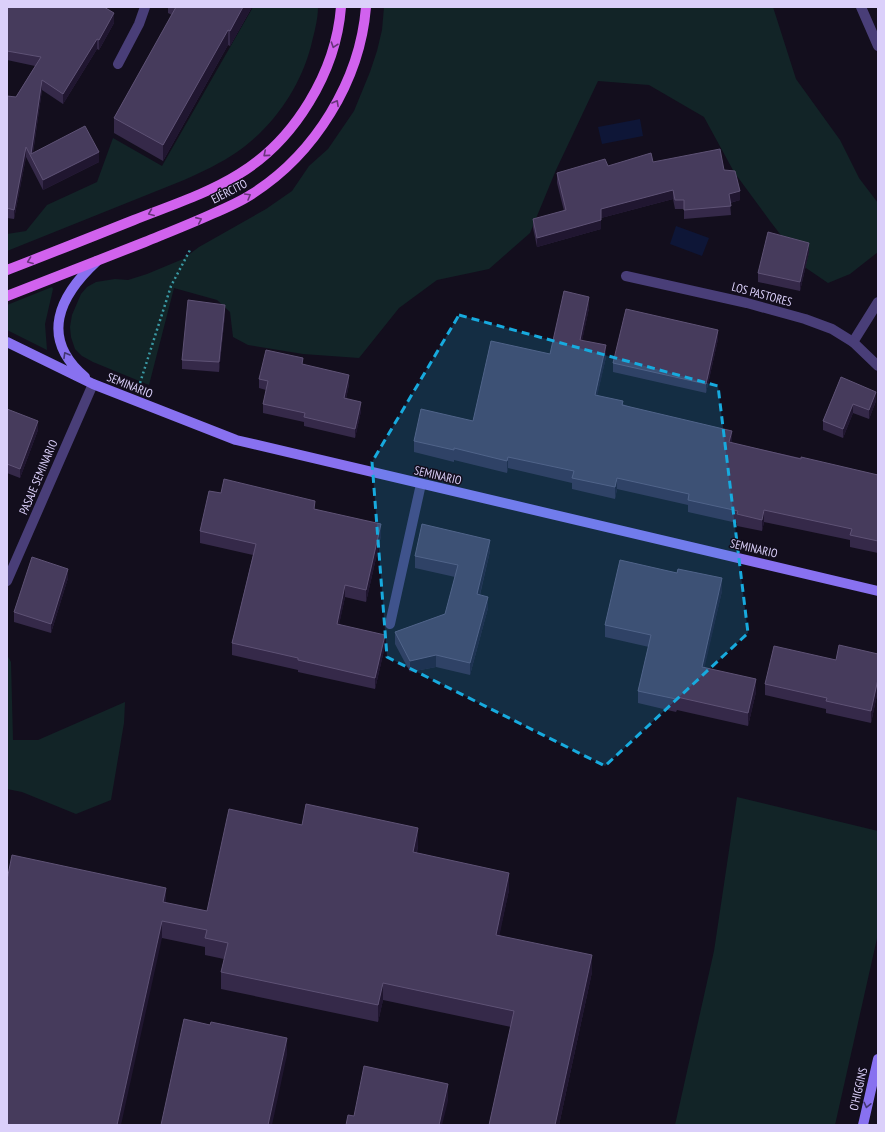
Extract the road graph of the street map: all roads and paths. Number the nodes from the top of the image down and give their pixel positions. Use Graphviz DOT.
graph roads {
  1 [pos="145,7"];
  2 [pos="341,7"];
  3 [pos="366,7"];
  4 [pos="861,7"];
  5 [pos="878,46"];
  6 [pos="118,64"];
  7 [pos="190,250"];
  8 [pos="98,260"];
  9 [pos="7,270"];
  10 [pos="626,276"];
  11 [pos="7,296"];
  12 [pos="878,302"];
  13 [pos="7,342"];
  14 [pos="853,342"];
  15 [pos="878,366"];
  16 [pos="140,383"];
  17 [pos="93,384"];
  18 [pos="421,484"];
  19 [pos="7,581"];
  20 [pos="878,591"];
  21 [pos="390,624"];
  22 [pos="878,1058"];
  23 [pos="863,1125"];
  1 -- 6 [label="street"];
  2 -- 9 [label="main road, EJÉRCITO, one-way"];
  8 -- 3 [label="main road, EJÉRCITO, one-way"];
  4 -- 5 [label="street"];
  7 -- 16 [label="path"];
  8 -- 11 [label="main road, EJÉRCITO"];
  17 -- 8 [label="street, one-way"];
  10 -- 14 [label="street, LOS PASTORES"];
  12 -- 14 [label="street"];
  13 -- 17 [label="street, SEMINARIO"];
  14 -- 15 [label="street, LOS PASTORES"];
  17 -- 18 [label="street, SEMINARIO"];
  17 -- 19 [label="street, PASAJE SEMINARIO"];
  18 -- 20 [label="street, SEMINARIO"];
  18 -- 21 [label="street"];
  22 -- 23 [label="street, O'HIGGINS, one-way"];
}
